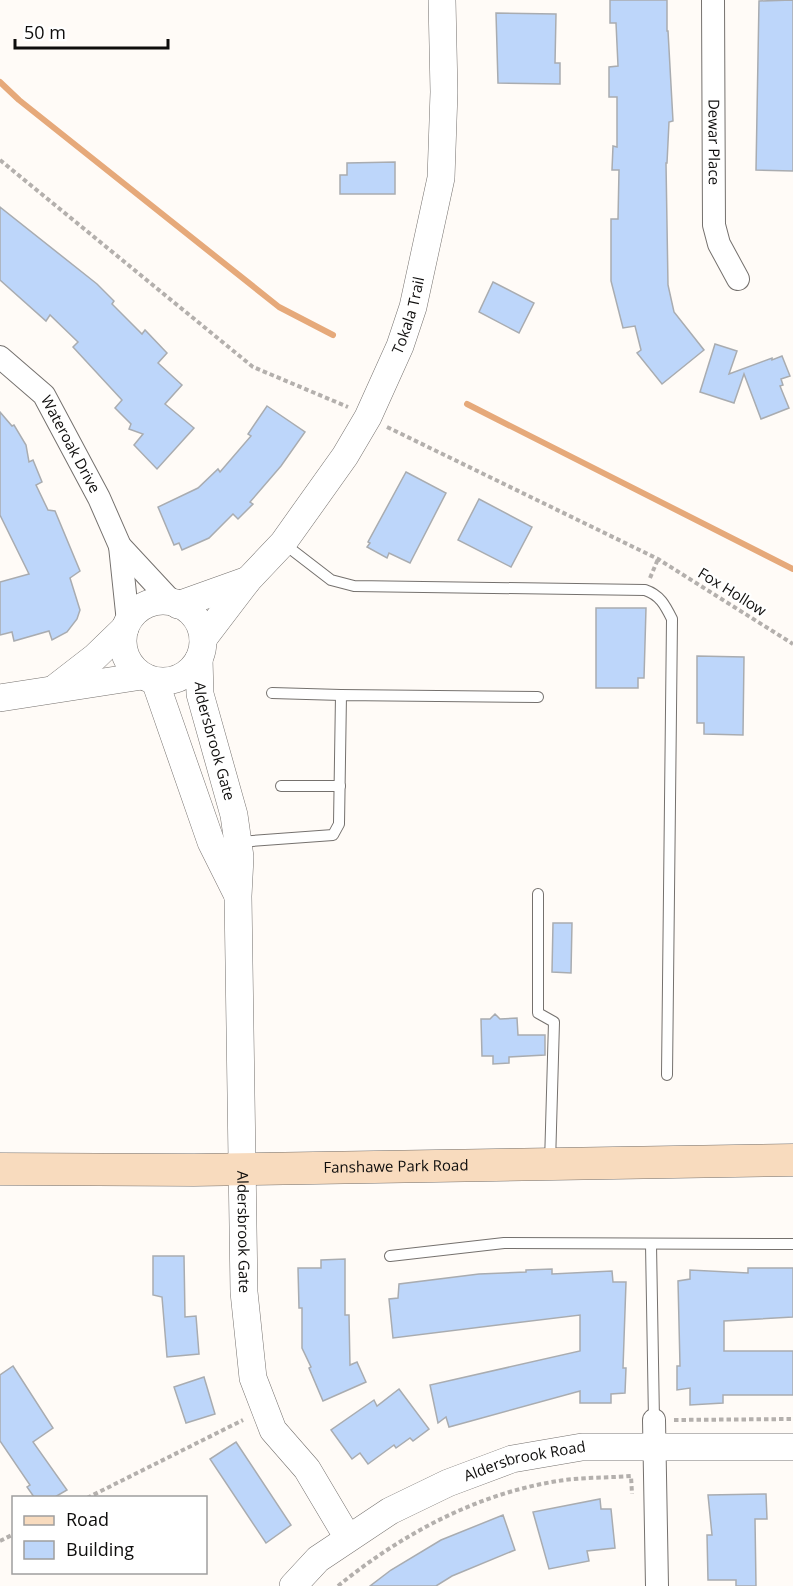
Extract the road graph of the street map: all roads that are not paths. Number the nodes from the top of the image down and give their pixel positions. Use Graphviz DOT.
graph roads {
  1 [pos="713,0"];
  2 [pos="444,2"];
  3 [pos="738,279"];
  4 [pos="0,357"];
  5 [pos="283,543"];
  6 [pos="120,546"];
  7 [pos="248,580"];
  8 [pos="175,603"];
  9 [pos="126,625"];
  10 [pos="201,649"];
  11 [pos="149,679"];
  12 [pos="54,689"];
  13 [pos="272,693"];
  14 [pos="341,695"];
  15 [pos="537,697"];
  16 [pos="0,698"];
  17 [pos="281,786"];
  18 [pos="340,786"];
  19 [pos="238,842"];
  20 [pos="538,894"];
  21 [pos="238,896"];
  22 [pos="667,1075"];
  23 [pos="793,1160"];
  24 [pos="550,1163"];
  25 [pos="0,1169"];
  26 [pos="242,1169"];
  27 [pos="651,1244"];
  28 [pos="793,1244"];
  29 [pos="390,1256"];
  30 [pos="654,1420"];
  31 [pos="793,1447"];
  32 [pos="654,1448"];
  33 [pos="348,1538"];
  34 [pos="293,1586"];
  35 [pos="657,1586"];
  1 -- 3 [label="street, Dewar Place"];
  2 -- 5 [label="street, Tokala Trail"];
  4 -- 6 [label="street, Wateroak Drive"];
  5 -- 7 [label="street, Tokala Trail"];
  5 -- 22 [label="lane"];
  6 -- 8 [label="street, Wateroak Drive"];
  6 -- 9 [label="street, Wateroak Drive"];
  7 -- 8 [label="street, Tokala Trail"];
  7 -- 10 [label="street, Tokala Trail"];
  8 -- 9 [label="street"];
  8 -- 10 [label="street"];
  9 -- 11 [label="street"];
  9 -- 12 [label="street"];
  10 -- 11 [label="street"];
  10 -- 19 [label="street, Aldersbrook Gate"];
  11 -- 12 [label="street"];
  11 -- 21 [label="street, Aldersbrook Gate"];
  12 -- 16 [label="street"];
  13 -- 14 [label="lane"];
  14 -- 15 [label="lane"];
  14 -- 18 [label="lane"];
  17 -- 18 [label="lane"];
  18 -- 19 [label="lane"];
  19 -- 21 [label="street, Aldersbrook Gate"];
  20 -- 24 [label="lane"];
  21 -- 26 [label="street, Aldersbrook Gate"];
  23 -- 24 [label="main road, Fanshawe Park Road"];
  24 -- 26 [label="main road, Fanshawe Park Road"];
  25 -- 26 [label="main road, Fanshawe Park Road"];
  26 -- 33 [label="street, Aldersbrook Gate"];
  27 -- 28 [label="lane"];
  27 -- 29 [label="lane"];
  27 -- 30 [label="lane"];
  30 -- 32 [label="street"];
  31 -- 32 [label="street, Aldersbrook Road"];
  32 -- 33 [label="street, Aldersbrook Road"];
  32 -- 35 [label="street"];
  33 -- 34 [label="street, Aldersbrook Road"];
}
